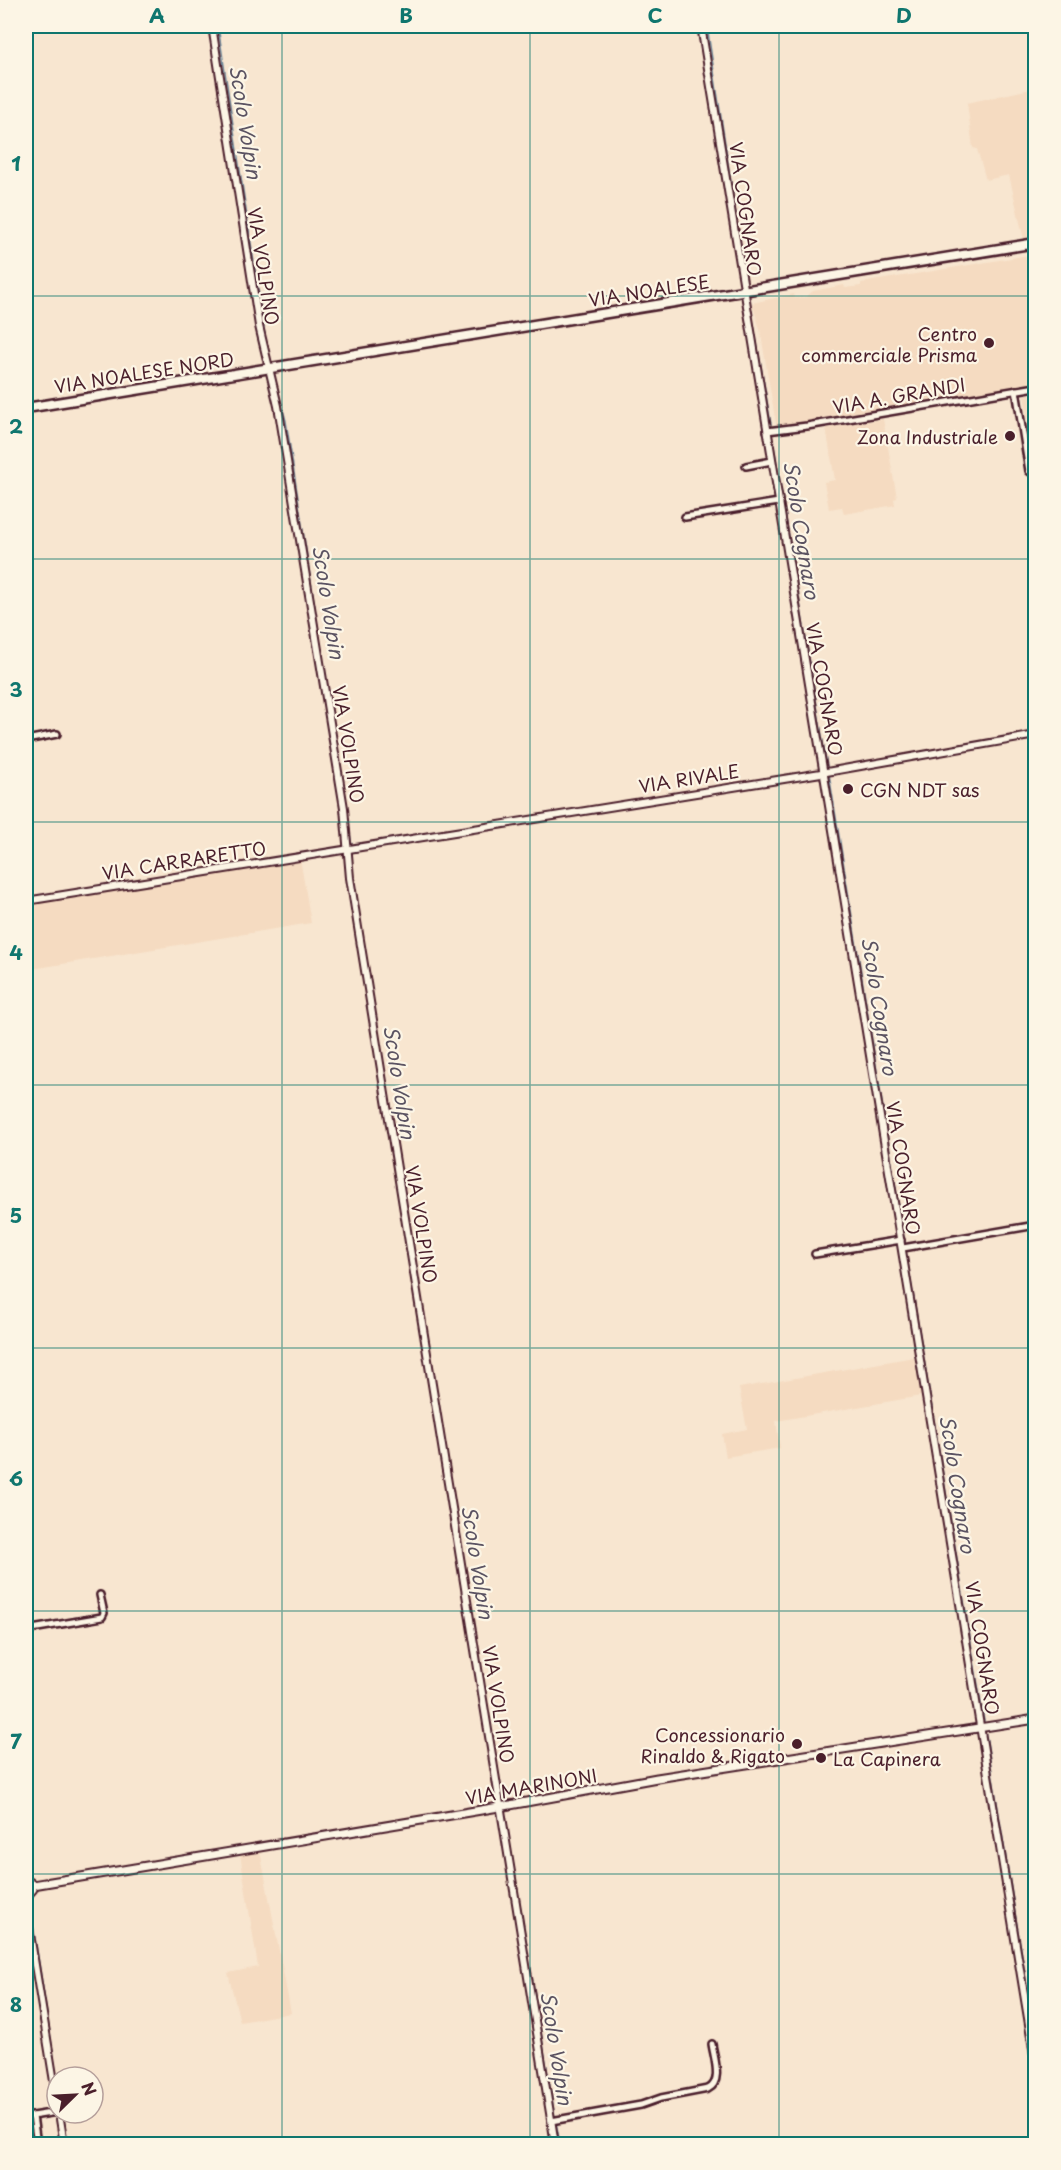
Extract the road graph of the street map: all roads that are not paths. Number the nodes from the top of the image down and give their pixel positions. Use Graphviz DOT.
graph roads {
  1 [pos="212,26"];
  2 [pos="702,26"];
  3 [pos="1035,243"];
  4 [pos="743,291"];
  5 [pos="267,368"];
  6 [pos="1035,387"];
  7 [pos="1016,390"];
  8 [pos="26,408"];
  9 [pos="767,431"];
  10 [pos="772,461"];
  11 [pos="746,466"];
  12 [pos="1035,476"];
  13 [pos="779,502"];
  14 [pos="686,517"];
  15 [pos="57,734"];
  16 [pos="1035,735"];
  17 [pos="26,740"];
  18 [pos="824,771"];
  19 [pos="350,848"];
  20 [pos="26,901"];
  21 [pos="1035,1225"];
  22 [pos="901,1240"];
  23 [pos="903,1248"];
  24 [pos="815,1254"];
  25 [pos="100,1595"];
  26 [pos="26,1630"];
  27 [pos="1035,1719"];
  28 [pos="980,1728"];
  29 [pos="499,1807"];
  30 [pos="26,1880"];
  31 [pos="33,1885"];
  32 [pos="26,1897"];
  33 [pos="26,1910"];
  34 [pos="712,2044"];
  35 [pos="51,2065"];
  36 [pos="1035,2067"];
  37 [pos="45,2115"];
  38 [pos="33,2116"];
  39 [pos="26,2117"];
  40 [pos="554,2121"];
  41 [pos="60,2125"];
  42 [pos="37,2145"];
  43 [pos="64,2145"];
  44 [pos="555,2145"];
  1 -- 5 [label="street, VIA VOLPINO"];
  2 -- 4 [label="street, VIA COGNARO"];
  3 -- 4 [label="main road, VIA NOALESE"];
  4 -- 5 [label="main road, VIA NOALESE"];
  4 -- 9 [label="street, VIA COGNARO"];
  5 -- 8 [label="main road, VIA NOALESE NORD"];
  5 -- 19 [label="street, VIA VOLPINO"];
  6 -- 7 [label="street, VIA A. GRANDI"];
  7 -- 9 [label="street, VIA A. GRANDI"];
  7 -- 12 [label="street"];
  9 -- 10 [label="street, VIA COGNARO"];
  10 -- 11 [label="street"];
  10 -- 13 [label="street, VIA COGNARO"];
  13 -- 14 [label="street"];
  13 -- 18 [label="street, VIA COGNARO"];
  15 -- 17 [label="street"];
  16 -- 18 [label="street, VIA RIVALE"];
  18 -- 19 [label="street, VIA RIVALE"];
  18 -- 22 [label="street, VIA COGNARO"];
  19 -- 20 [label="street, VIA CARRARETTO"];
  19 -- 29 [label="street, VIA VOLPINO"];
  21 -- 23 [label="street"];
  22 -- 23 [label="street, VIA COGNARO"];
  22 -- 24 [label="street"];
  23 -- 28 [label="street, VIA COGNARO"];
  25 -- 26 [label="street"];
  27 -- 28 [label="main road, VIA MARINONI"];
  28 -- 29 [label="main road, VIA MARINONI"];
  28 -- 36 [label="street, VIA COGNARO"];
  29 -- 31 [label="main road, VIA MARINONI"];
  29 -- 40 [label="street, VIA VOLPINO"];
  30 -- 31 [label="main road"];
  31 -- 32 [label="main road"];
  33 -- 35 [label="street"];
  34 -- 40 [label="street"];
  37 -- 38 [label="street"];
  38 -- 39 [label="street"];
  38 -- 42 [label="street"];
  40 -- 44 [label="street, VIA VOLPINO"];
  41 -- 43 [label="street"];
}
